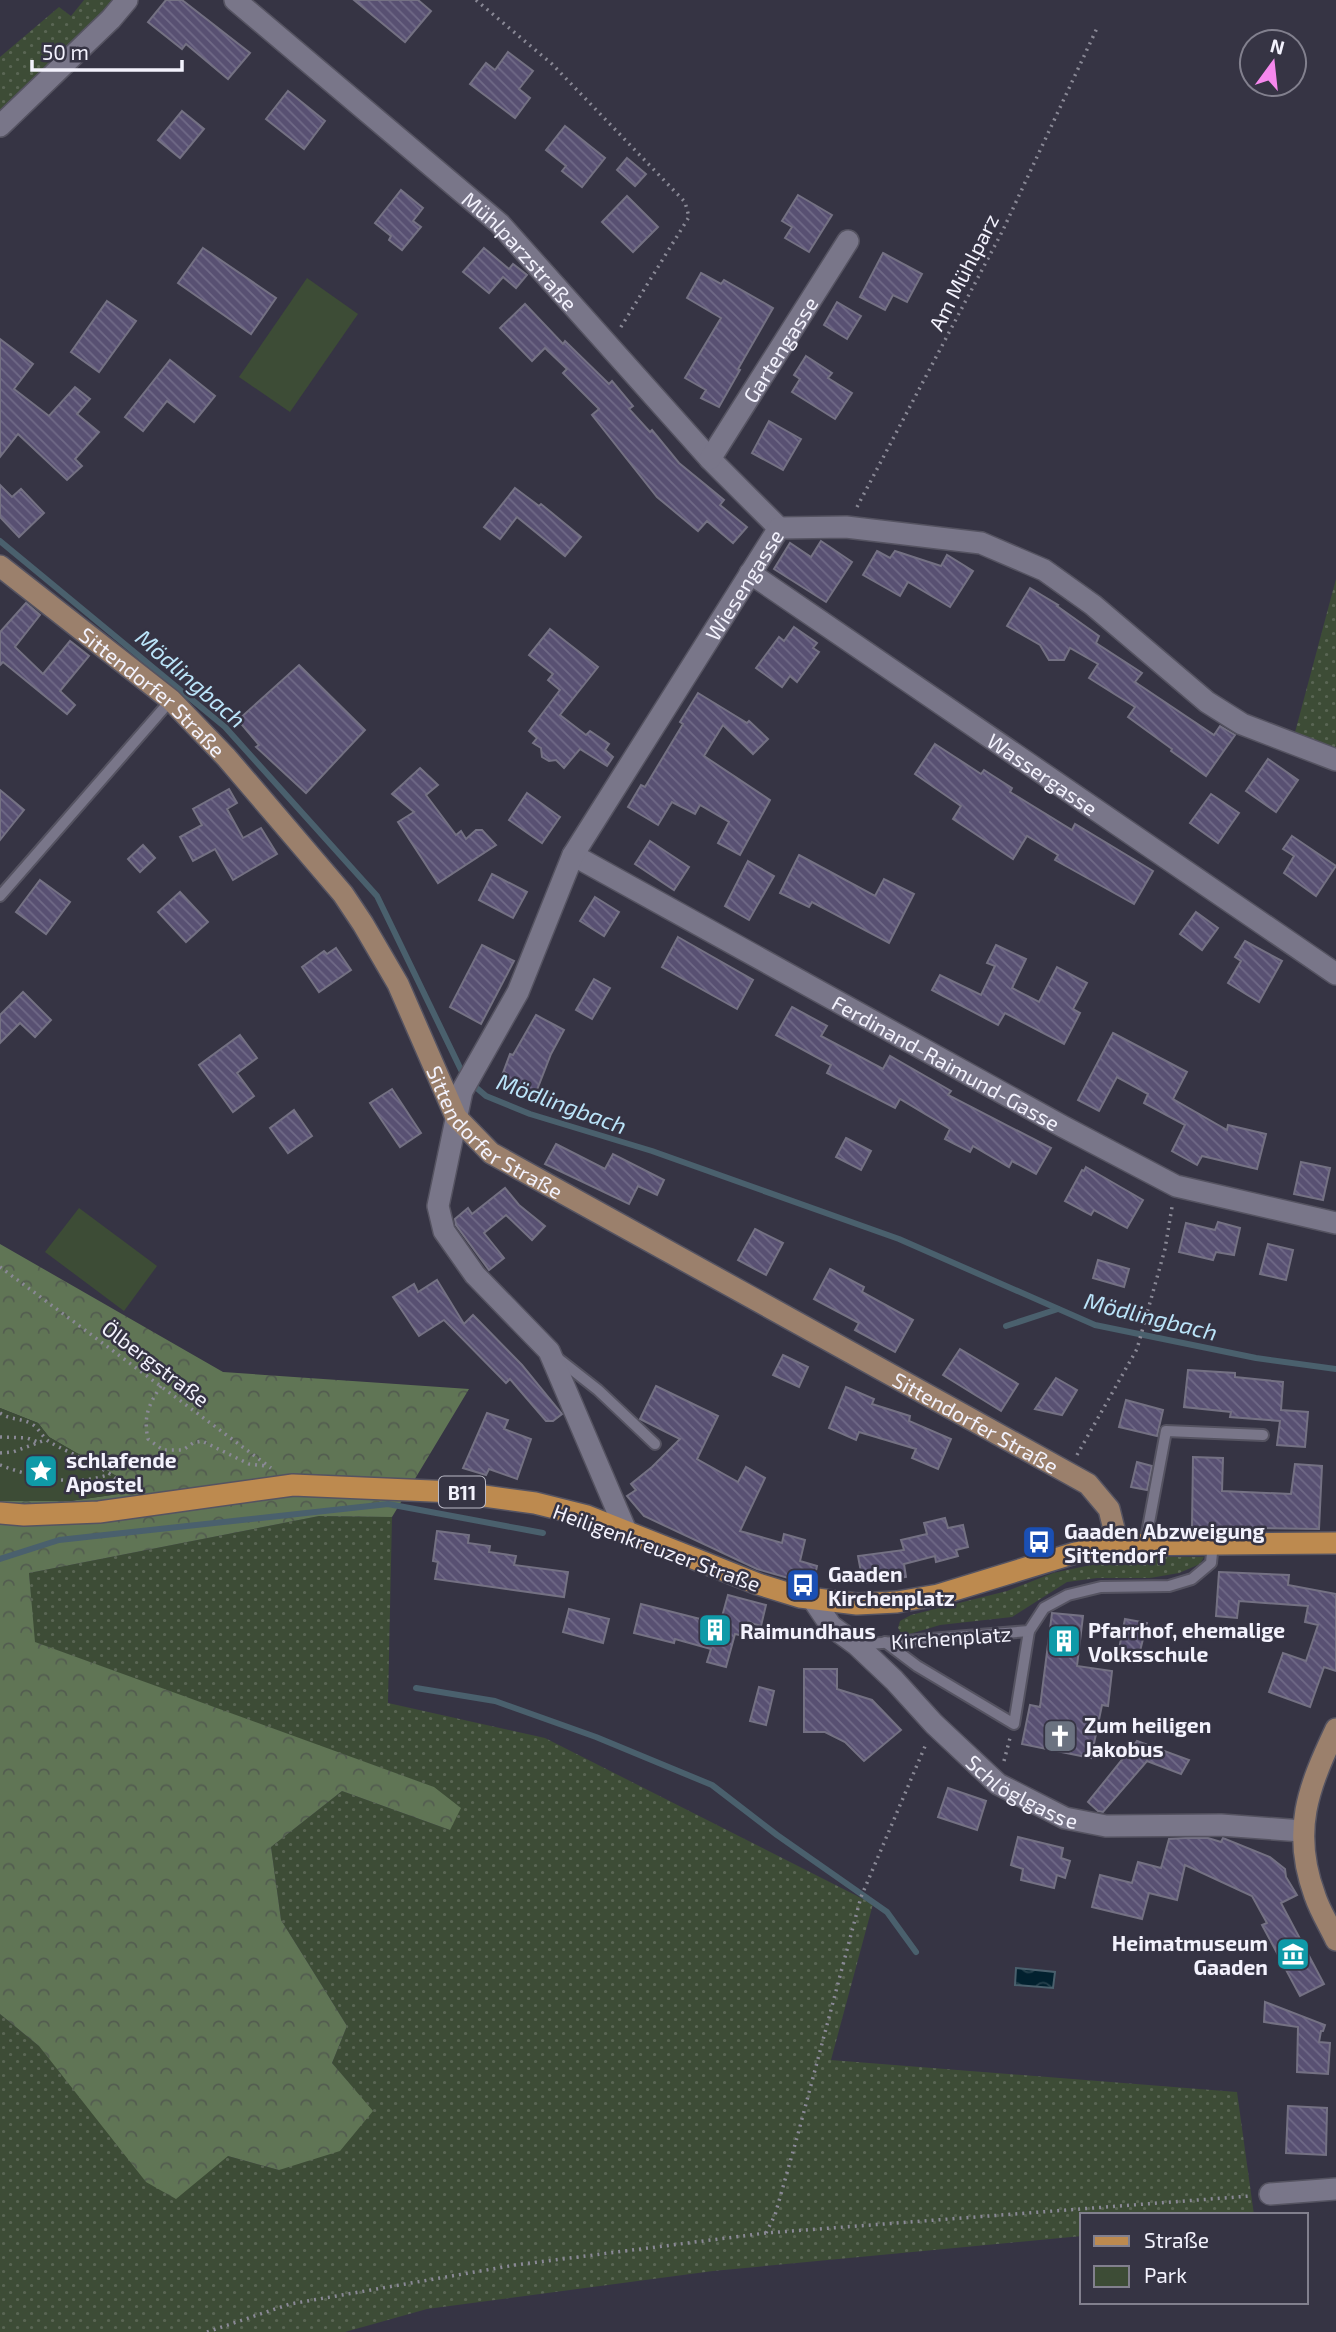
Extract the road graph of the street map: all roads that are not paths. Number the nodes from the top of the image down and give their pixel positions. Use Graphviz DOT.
graph roads {
  1 [pos="127,0"];
  2 [pos="235,0"];
  3 [pos="0,126"];
  4 [pos="848,241"];
  5 [pos="710,459"];
  6 [pos="779,528"];
  7 [pos="0,566"];
  8 [pos="750,573"];
  9 [pos="171,700"];
  10 [pos="1336,760"];
  11 [pos="573,856"];
  12 [pos="0,896"];
  13 [pos="1336,974"];
  14 [pos="457,1117"];
  15 [pos="1336,1223"];
  16 [pos="552,1359"];
  17 [pos="1263,1435"];
  18 [pos="654,1444"];
  19 [pos="0,1513"];
  20 [pos="626,1531"];
  21 [pos="1213,1543"];
  22 [pos="1336,1543"];
  23 [pos="1145,1544"];
  24 [pos="1118,1545"];
  25 [pos="811,1598"];
  26 [pos="1029,1631"];
  27 [pos="885,1642"];
  28 [pos="857,1644"];
  29 [pos="1336,1729"];
  30 [pos="1302,1831"];
  31 [pos="1336,1940"];
  32 [pos="1336,2189"];
  33 [pos="1270,2194"];
  1 -- 3 [label="street"];
  2 -- 5 [label="street, Mühlparzstraße"];
  4 -- 5 [label="street, Gartengasse"];
  5 -- 6 [label="street, Mühlparzstraße"];
  6 -- 8 [label="street, Wiesengasse"];
  6 -- 10 [label="street, Wiesengasse"];
  7 -- 9 [label="street, Sittendorfer Straße"];
  8 -- 11 [label="street, Wiesengasse"];
  8 -- 13 [label="street, Wassergasse"];
  9 -- 12 [label="lane"];
  9 -- 14 [label="street, Sittendorfer Straße"];
  11 -- 14 [label="street, Wiesengasse"];
  11 -- 15 [label="street, Ferdinand-Raimund-Gasse"];
  14 -- 16 [label="street, Wiesengasse"];
  14 -- 24 [label="street, Sittendorfer Straße"];
  16 -- 18 [label="lane"];
  16 -- 20 [label="street"];
  17 -- 23 [label="lane"];
  19 -- 20 [label="main road, Heiligenkreuzer Straße / B11"];
  20 -- 25 [label="main road, Heiligenkreuzer Straße / B11"];
  21 -- 22 [label="main road, B11"];
  21 -- 23 [label="main road, B11"];
  21 -- 26 [label="lane, Kirchenplatz"];
  23 -- 24 [label="main road, B11"];
  24 -- 25 [label="main road, Kirchenplatz / B11"];
  25 -- 28 [label="street, Schlöglgasse"];
  26 -- 27 [label="lane, Kirchenplatz"];
  26 -- 27 [label="lane"];
  27 -- 28 [label="lane, Kirchenplatz"];
  28 -- 30 [label="street, Schlöglgasse"];
  29 -- 30 [label="street"];
  30 -- 31 [label="street"];
  32 -- 33 [label="street"];
}
